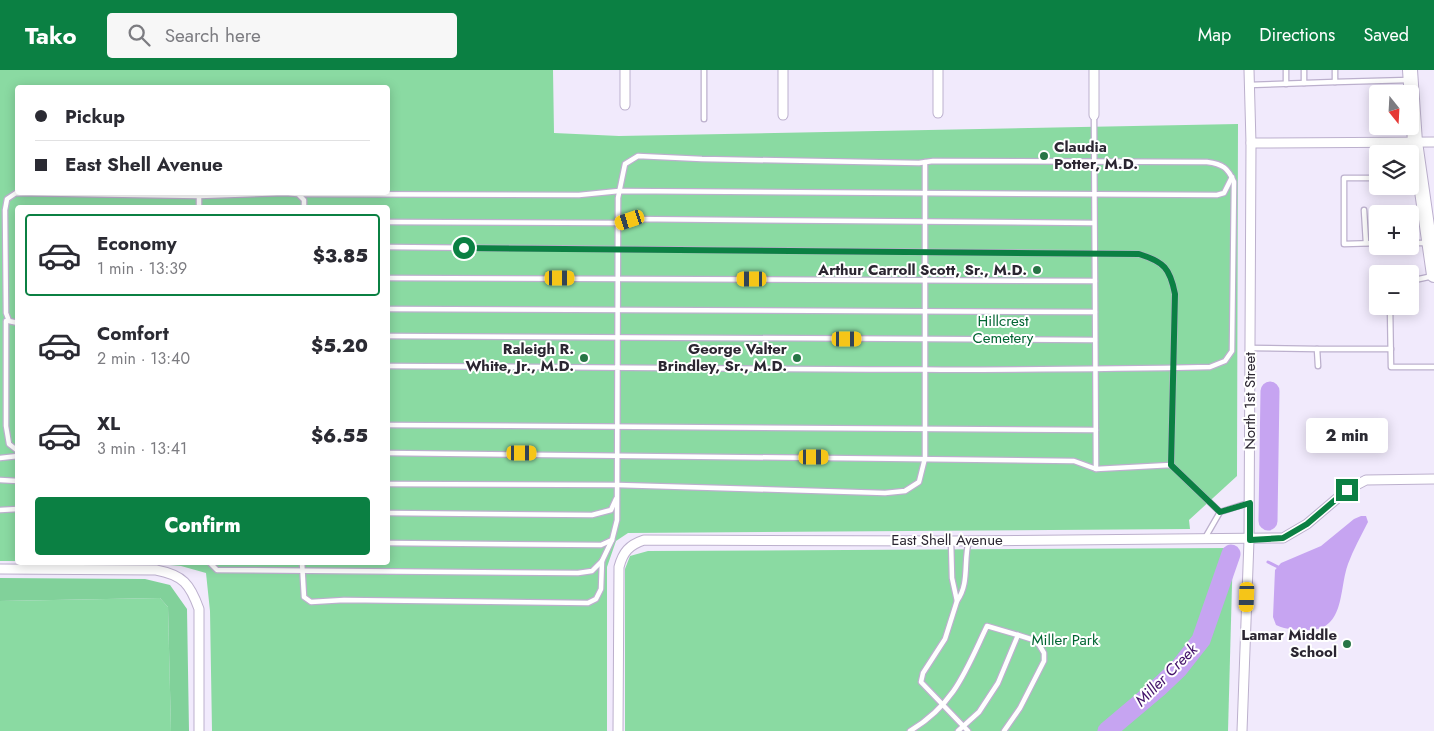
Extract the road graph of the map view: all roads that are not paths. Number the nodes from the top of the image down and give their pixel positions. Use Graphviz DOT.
graph roads {
  1 [pos="625,70"];
  2 [pos="704,70"];
  3 [pos="783,70"];
  4 [pos="938,70"];
  5 [pos="1094,70"];
  6 [pos="1249,70"];
  7 [pos="1286,70"];
  8 [pos="1304,70"];
  9 [pos="1334,70"];
  10 [pos="1410,75"];
  11 [pos="1335,82"];
  12 [pos="1304,83"];
  13 [pos="1286,84"];
  14 [pos="1249,85"];
  15 [pos="624,105"];
  16 [pos="938,113"];
  17 [pos="783,115"];
  18 [pos="1094,115"];
  19 [pos="704,119"];
  20 [pos="1415,142"];
  21 [pos="1434,142"];
  22 [pos="1251,143"];
  23 [pos="925,162"];
  24 [pos="1094,163"];
  25 [pos="1232,177"];
  26 [pos="1369,178"];
  27 [pos="619,191"];
  28 [pos="925,193"];
  29 [pos="15,194"];
  30 [pos="390,194"];
  31 [pos="1094,194"];
  32 [pos="1419,195"];
  33 [pos="1364,210"];
  34 [pos="390,222"];
  35 [pos="924,222"];
  36 [pos="618,223"];
  37 [pos="1094,223"];
  38 [pos="1429,242"];
  39 [pos="1366,243"];
  40 [pos="1419,243"];
  41 [pos="390,247"];
  42 [pos="618,249"];
  43 [pos="924,252"];
  44 [pos="1094,253"];
  45 [pos="1434,275"];
  46 [pos="390,278"];
  47 [pos="617,279"];
  48 [pos="1419,279"];
  49 [pos="924,280"];
  50 [pos="1095,281"];
  51 [pos="390,309"];
  52 [pos="617,310"];
  53 [pos="924,311"];
  54 [pos="1095,312"];
  55 [pos="1390,315"];
  56 [pos="0,320"];
  57 [pos="8,321"];
  58 [pos="15,322"];
  59 [pos="390,336"];
  60 [pos="617,337"];
  61 [pos="924,339"];
  62 [pos="1095,340"];
  63 [pos="1250,348"];
  64 [pos="1391,349"];
  65 [pos="1317,350"];
  66 [pos="390,366"];
  67 [pos="1318,366"];
  68 [pos="616,367"];
  69 [pos="1434,367"];
  70 [pos="923,368"];
  71 [pos="1173,368"];
  72 [pos="1095,369"];
  73 [pos="390,424"];
  74 [pos="618,427"];
  75 [pos="924,428"];
  76 [pos="1096,430"];
  77 [pos="15,449"];
  78 [pos="390,453"];
  79 [pos="618,454"];
  80 [pos="15,456"];
  81 [pos="0,458"];
  82 [pos="925,458"];
  83 [pos="1171,465"];
  84 [pos="1096,469"];
  85 [pos="1434,479"];
  86 [pos="0,480"];
  87 [pos="15,481"];
  88 [pos="390,484"];
  89 [pos="618,485"];
  90 [pos="618,495"];
  91 [pos="1250,503"];
  92 [pos="15,509"];
  93 [pos="0,510"];
  94 [pos="1220,512"];
  95 [pos="390,513"];
  96 [pos="612,540"];
  97 [pos="969,540"];
  98 [pos="1204,540"];
  99 [pos="1250,540"];
  100 [pos="951,541"];
  101 [pos="390,543"];
  102 [pos="602,561"];
  103 [pos="212,565"];
  104 [pos="302,565"];
  105 [pos="0,569"];
  106 [pos="302,571"];
  107 [pos="957,602"];
  108 [pos="1018,635"];
  109 [pos="942,706"];
  110 [pos="963,726"];
  111 [pos="199,731"];
  112 [pos="618,731"];
  113 [pos="910,731"];
  114 [pos="958,731"];
  115 [pos="968,731"];
  116 [pos="1004,731"];
  117 [pos="1242,731"];
  1 -- 15 [label="street"];
  2 -- 19 [label="lane"];
  3 -- 17 [label="street"];
  4 -- 16 [label="street"];
  5 -- 18 [label="street"];
  6 -- 14 [label="street, North 1st Street"];
  7 -- 13 [label="lane"];
  8 -- 12 [label="lane"];
  9 -- 11 [label="lane"];
  10 -- 11 [label="lane"];
  10 -- 20 [label="main road"];
  11 -- 12 [label="lane"];
  12 -- 13 [label="lane"];
  13 -- 14 [label="lane"];
  14 -- 22 [label="street, North 1st Street"];
  18 -- 24 [label="lane"];
  20 -- 21 [label="street"];
  20 -- 22 [label="street"];
  22 -- 63 [label="street, North 1st Street"];
  23 -- 24 [label="lane"];
  23 -- 27 [label="lane"];
  23 -- 28 [label="lane"];
  24 -- 25 [label="lane"];
  24 -- 31 [label="lane"];
  25 -- 31 [label="lane"];
  25 -- 71 [label="lane"];
  26 -- 39 [label="lane"];
  27 -- 28 [label="lane"];
  27 -- 30 [label="lane"];
  27 -- 36 [label="lane"];
  28 -- 31 [label="lane"];
  28 -- 35 [label="lane"];
  29 -- 57 [label="lane"];
  31 -- 37 [label="lane"];
  32 -- 38 [label="main road"];
  33 -- 39 [label="lane"];
  34 -- 36 [label="lane"];
  35 -- 36 [label="lane"];
  35 -- 37 [label="lane"];
  35 -- 43 [label="lane"];
  36 -- 42 [label="lane"];
  37 -- 44 [label="lane"];
  38 -- 40 [label="lane"];
  38 -- 45 [label="main road"];
  41 -- 42 [label="lane"];
  42 -- 43 [label="lane"];
  42 -- 47 [label="lane"];
  43 -- 44 [label="lane"];
  43 -- 49 [label="lane"];
  44 -- 50 [label="lane"];
  44 -- 71 [label="lane"];
  45 -- 48 [label="lane"];
  46 -- 47 [label="lane"];
  47 -- 49 [label="lane"];
  47 -- 52 [label="lane"];
  49 -- 50 [label="lane"];
  49 -- 53 [label="lane"];
  50 -- 54 [label="lane"];
  51 -- 52 [label="lane"];
  52 -- 53 [label="lane"];
  52 -- 60 [label="lane"];
  53 -- 54 [label="lane"];
  53 -- 61 [label="lane"];
  54 -- 62 [label="lane"];
  55 -- 64 [label="lane"];
  56 -- 57 [label="lane"];
  57 -- 58 [label="lane"];
  57 -- 77 [label="lane"];
  59 -- 60 [label="lane"];
  60 -- 61 [label="lane"];
  60 -- 68 [label="lane"];
  61 -- 62 [label="lane"];
  61 -- 70 [label="lane"];
  62 -- 72 [label="lane"];
  63 -- 65 [label="lane"];
  63 -- 91 [label="street, North 1st Street"];
  64 -- 65 [label="lane"];
  64 -- 69 [label="lane"];
  65 -- 67 [label="lane"];
  66 -- 68 [label="lane"];
  68 -- 70 [label="lane"];
  68 -- 74 [label="lane"];
  70 -- 72 [label="lane"];
  70 -- 75 [label="lane"];
  71 -- 72 [label="lane"];
  71 -- 83 [label="lane"];
  72 -- 76 [label="lane"];
  73 -- 74 [label="lane"];
  74 -- 75 [label="lane"];
  74 -- 79 [label="lane"];
  75 -- 76 [label="lane"];
  75 -- 82 [label="lane"];
  76 -- 84 [label="lane"];
  78 -- 79 [label="lane"];
  79 -- 82 [label="lane"];
  79 -- 89 [label="lane"];
  80 -- 81 [label="lane"];
  82 -- 84 [label="lane"];
  82 -- 89 [label="lane"];
  83 -- 84 [label="lane"];
  83 -- 94 [label="lane"];
  85 -- 99 [label="street, East Shell Avenue"];
  86 -- 87 [label="lane"];
  88 -- 89 [label="lane"];
  89 -- 90 [label="lane"];
  90 -- 95 [label="lane"];
  90 -- 96 [label="lane"];
  91 -- 94 [label="lane"];
  91 -- 99 [label="street, North 1st Street"];
  92 -- 93 [label="lane"];
  94 -- 98 [label="lane"];
  96 -- 101 [label="lane"];
  96 -- 102 [label="lane"];
  97 -- 98 [label="street, East Shell Avenue"];
  97 -- 100 [label="street, East Shell Avenue"];
  97 -- 107 [label="lane"];
  98 -- 99 [label="street, East Shell Avenue"];
  99 -- 117 [label="street, North 1st Street"];
  100 -- 107 [label="lane"];
  100 -- 112 [label="street, East Shell Avenue"];
  102 -- 106 [label="lane"];
  102 -- 106 [label="lane"];
  103 -- 106 [label="lane"];
  104 -- 106 [label="lane"];
  105 -- 111 [label="street"];
  107 -- 109 [label="lane"];
  108 -- 109 [label="lane"];
  108 -- 110 [label="lane"];
  108 -- 116 [label="lane"];
  109 -- 110 [label="lane"];
  109 -- 113 [label="lane"];
  110 -- 114 [label="lane"];
  110 -- 115 [label="lane"];
}
